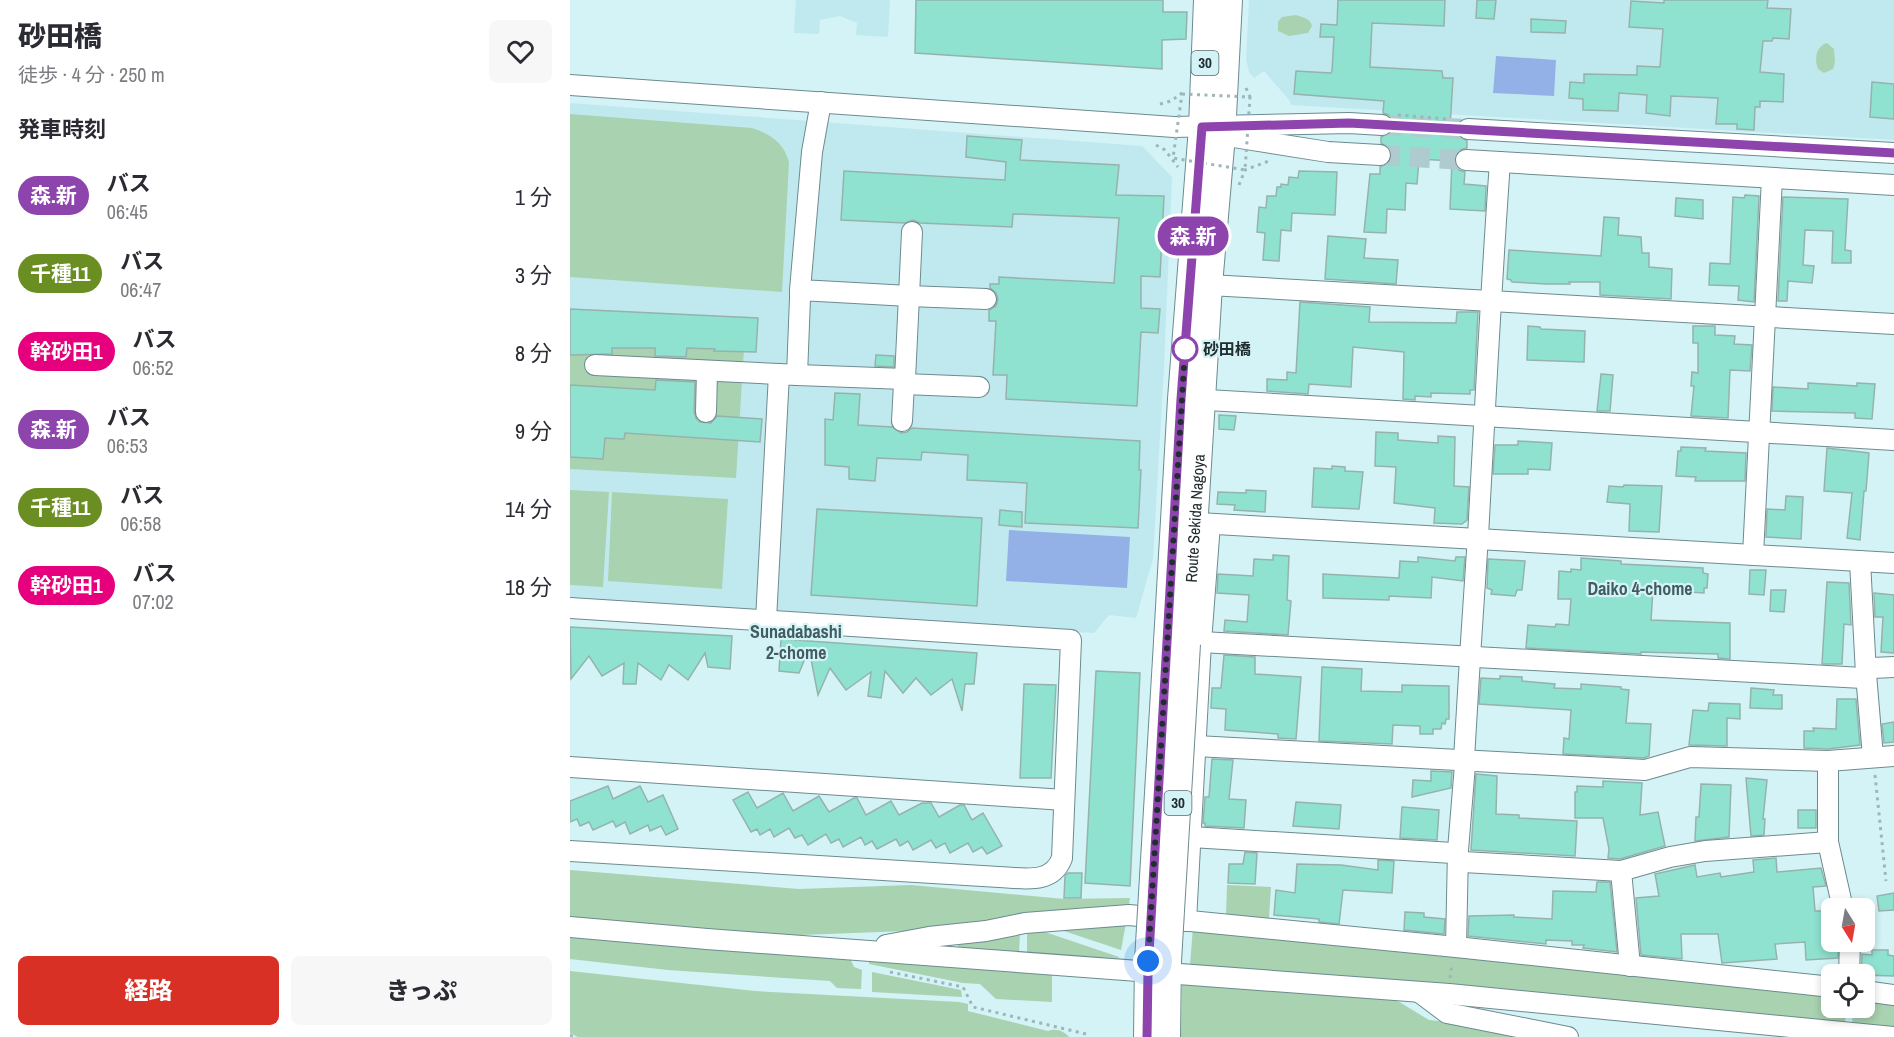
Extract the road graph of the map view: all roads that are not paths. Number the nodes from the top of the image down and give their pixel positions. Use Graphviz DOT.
graph roads {
  1 [pos="1207,0"];
  2 [pos="1229,0"];
  3 [pos="570,85"];
  4 [pos="821,102"];
  5 [pos="1390,120"];
  6 [pos="1468,129"];
  7 [pos="1212,130"];
  8 [pos="1894,153"];
  9 [pos="1380,155"];
  10 [pos="1466,160"];
  11 [pos="1500,162"];
  12 [pos="1772,178"];
  13 [pos="1894,185"];
  14 [pos="912,232"];
  15 [pos="1209,285"];
  16 [pos="800,290"];
  17 [pos="909,296"];
  18 [pos="986,299"];
  19 [pos="1490,302"];
  20 [pos="1765,317"];
  21 [pos="1894,324"];
  22 [pos="595,365"];
  23 [pos="707,371"];
  24 [pos="788,375"];
  25 [pos="905,382"];
  26 [pos="979,387"];
  27 [pos="1191,399"];
  28 [pos="706,412"];
  29 [pos="1485,416"];
  30 [pos="902,422"];
  31 [pos="1758,433"];
  32 [pos="1894,440"];
  33 [pos="1193,523"];
  34 [pos="1478,540"];
  35 [pos="1753,555"];
  36 [pos="1860,561"];
  37 [pos="1894,563"];
  38 [pos="570,608"];
  39 [pos="766,620"];
  40 [pos="1185,643"];
  41 [pos="1469,656"];
  42 [pos="1894,667"];
  43 [pos="1866,674"];
  44 [pos="1196,746"];
  45 [pos="1894,756"];
  46 [pos="1873,757"];
  47 [pos="1464,759"];
  48 [pos="1828,761"];
  49 [pos="570,767"];
  50 [pos="1064,800"];
  51 [pos="1191,837"];
  52 [pos="1828,842"];
  53 [pos="570,851"];
  54 [pos="1458,857"];
  55 [pos="1622,871"];
  56 [pos="1841,898"];
  57 [pos="1186,921"];
  58 [pos="570,927"];
  59 [pos="1455,947"];
  60 [pos="860,950"];
  61 [pos="1630,966"];
  62 [pos="1158,971"];
  63 [pos="1821,986"];
  64 [pos="1419,992"];
  65 [pos="1875,993"];
  66 [pos="1894,995"];
  67 [pos="1147,1037"];
  68 [pos="1167,1037"];
  69 [pos="1568,1037"];
  70 [pos="1894,1037"];
  1 -- 7 [label="main road, Route Sekida Nagoya / 30"];
  2 -- 7 [label="main road, Route Sekida Nagoya / 30"];
  3 -- 4 [label="street"];
  4 -- 7 [label="street"];
  4 -- 16 [label="street"];
  5 -- 7 [label="street"];
  6 -- 8 [label="street"];
  7 -- 9 [label="street"];
  7 -- 15 [label="main road, Route Sekida Nagoya / 30"];
  7 -- 27 [label="main road, Route Sekida Nagoya / 30"];
  10 -- 11 [label="street"];
  11 -- 12 [label="street"];
  11 -- 19 [label="street"];
  12 -- 13 [label="street"];
  12 -- 20 [label="street"];
  14 -- 17 [label="street"];
  15 -- 19 [label="street"];
  15 -- 27 [label="main road, Route Sekida Nagoya / 30"];
  16 -- 17 [label="street"];
  16 -- 24 [label="street"];
  17 -- 18 [label="street"];
  17 -- 25 [label="street"];
  19 -- 20 [label="street"];
  19 -- 29 [label="street"];
  20 -- 21 [label="street"];
  20 -- 31 [label="street"];
  22 -- 23 [label="street"];
  23 -- 24 [label="street"];
  23 -- 28 [label="street"];
  24 -- 25 [label="street"];
  24 -- 39 [label="street"];
  25 -- 26 [label="street"];
  25 -- 30 [label="street"];
  27 -- 29 [label="street"];
  27 -- 33 [label="main road, Route Sekida Nagoya / 30"];
  29 -- 31 [label="street"];
  29 -- 34 [label="street"];
  31 -- 32 [label="street"];
  31 -- 35 [label="street"];
  33 -- 34 [label="street"];
  33 -- 40 [label="main road, Route Sekida Nagoya / 30"];
  33 -- 40 [label="street"];
  34 -- 35 [label="street"];
  34 -- 41 [label="street"];
  35 -- 36 [label="street"];
  36 -- 37 [label="street"];
  36 -- 43 [label="street"];
  38 -- 39 [label="street"];
  39 -- 50 [label="street"];
  40 -- 41 [label="street"];
  40 -- 44 [label="street"];
  40 -- 62 [label="main road, Route Sekida Nagoya / 30, bridge"];
  41 -- 43 [label="street"];
  41 -- 47 [label="street"];
  42 -- 43 [label="street"];
  43 -- 46 [label="street"];
  44 -- 47 [label="street"];
  44 -- 51 [label="street"];
  45 -- 46 [label="street"];
  46 -- 48 [label="street"];
  47 -- 48 [label="street"];
  47 -- 54 [label="street"];
  48 -- 52 [label="street"];
  49 -- 50 [label="street"];
  50 -- 53 [label="street"];
  51 -- 54 [label="street"];
  51 -- 57 [label="street"];
  52 -- 55 [label="street"];
  52 -- 56 [label="street"];
  54 -- 55 [label="street"];
  54 -- 59 [label="street"];
  55 -- 61 [label="street"];
  57 -- 59 [label="street"];
  57 -- 60 [label="street"];
  58 -- 60 [label="street"];
  59 -- 61 [label="street"];
  60 -- 62 [label="street"];
  61 -- 63 [label="street"];
  62 -- 64 [label="street"];
  62 -- 67 [label="main road, Route Sekida Nagoya / 30"];
  62 -- 68 [label="main road, Route Sekida Nagoya / 30"];
  64 -- 69 [label="street"];
  64 -- 70 [label="street"];
  65 -- 66 [label="street"];
}
